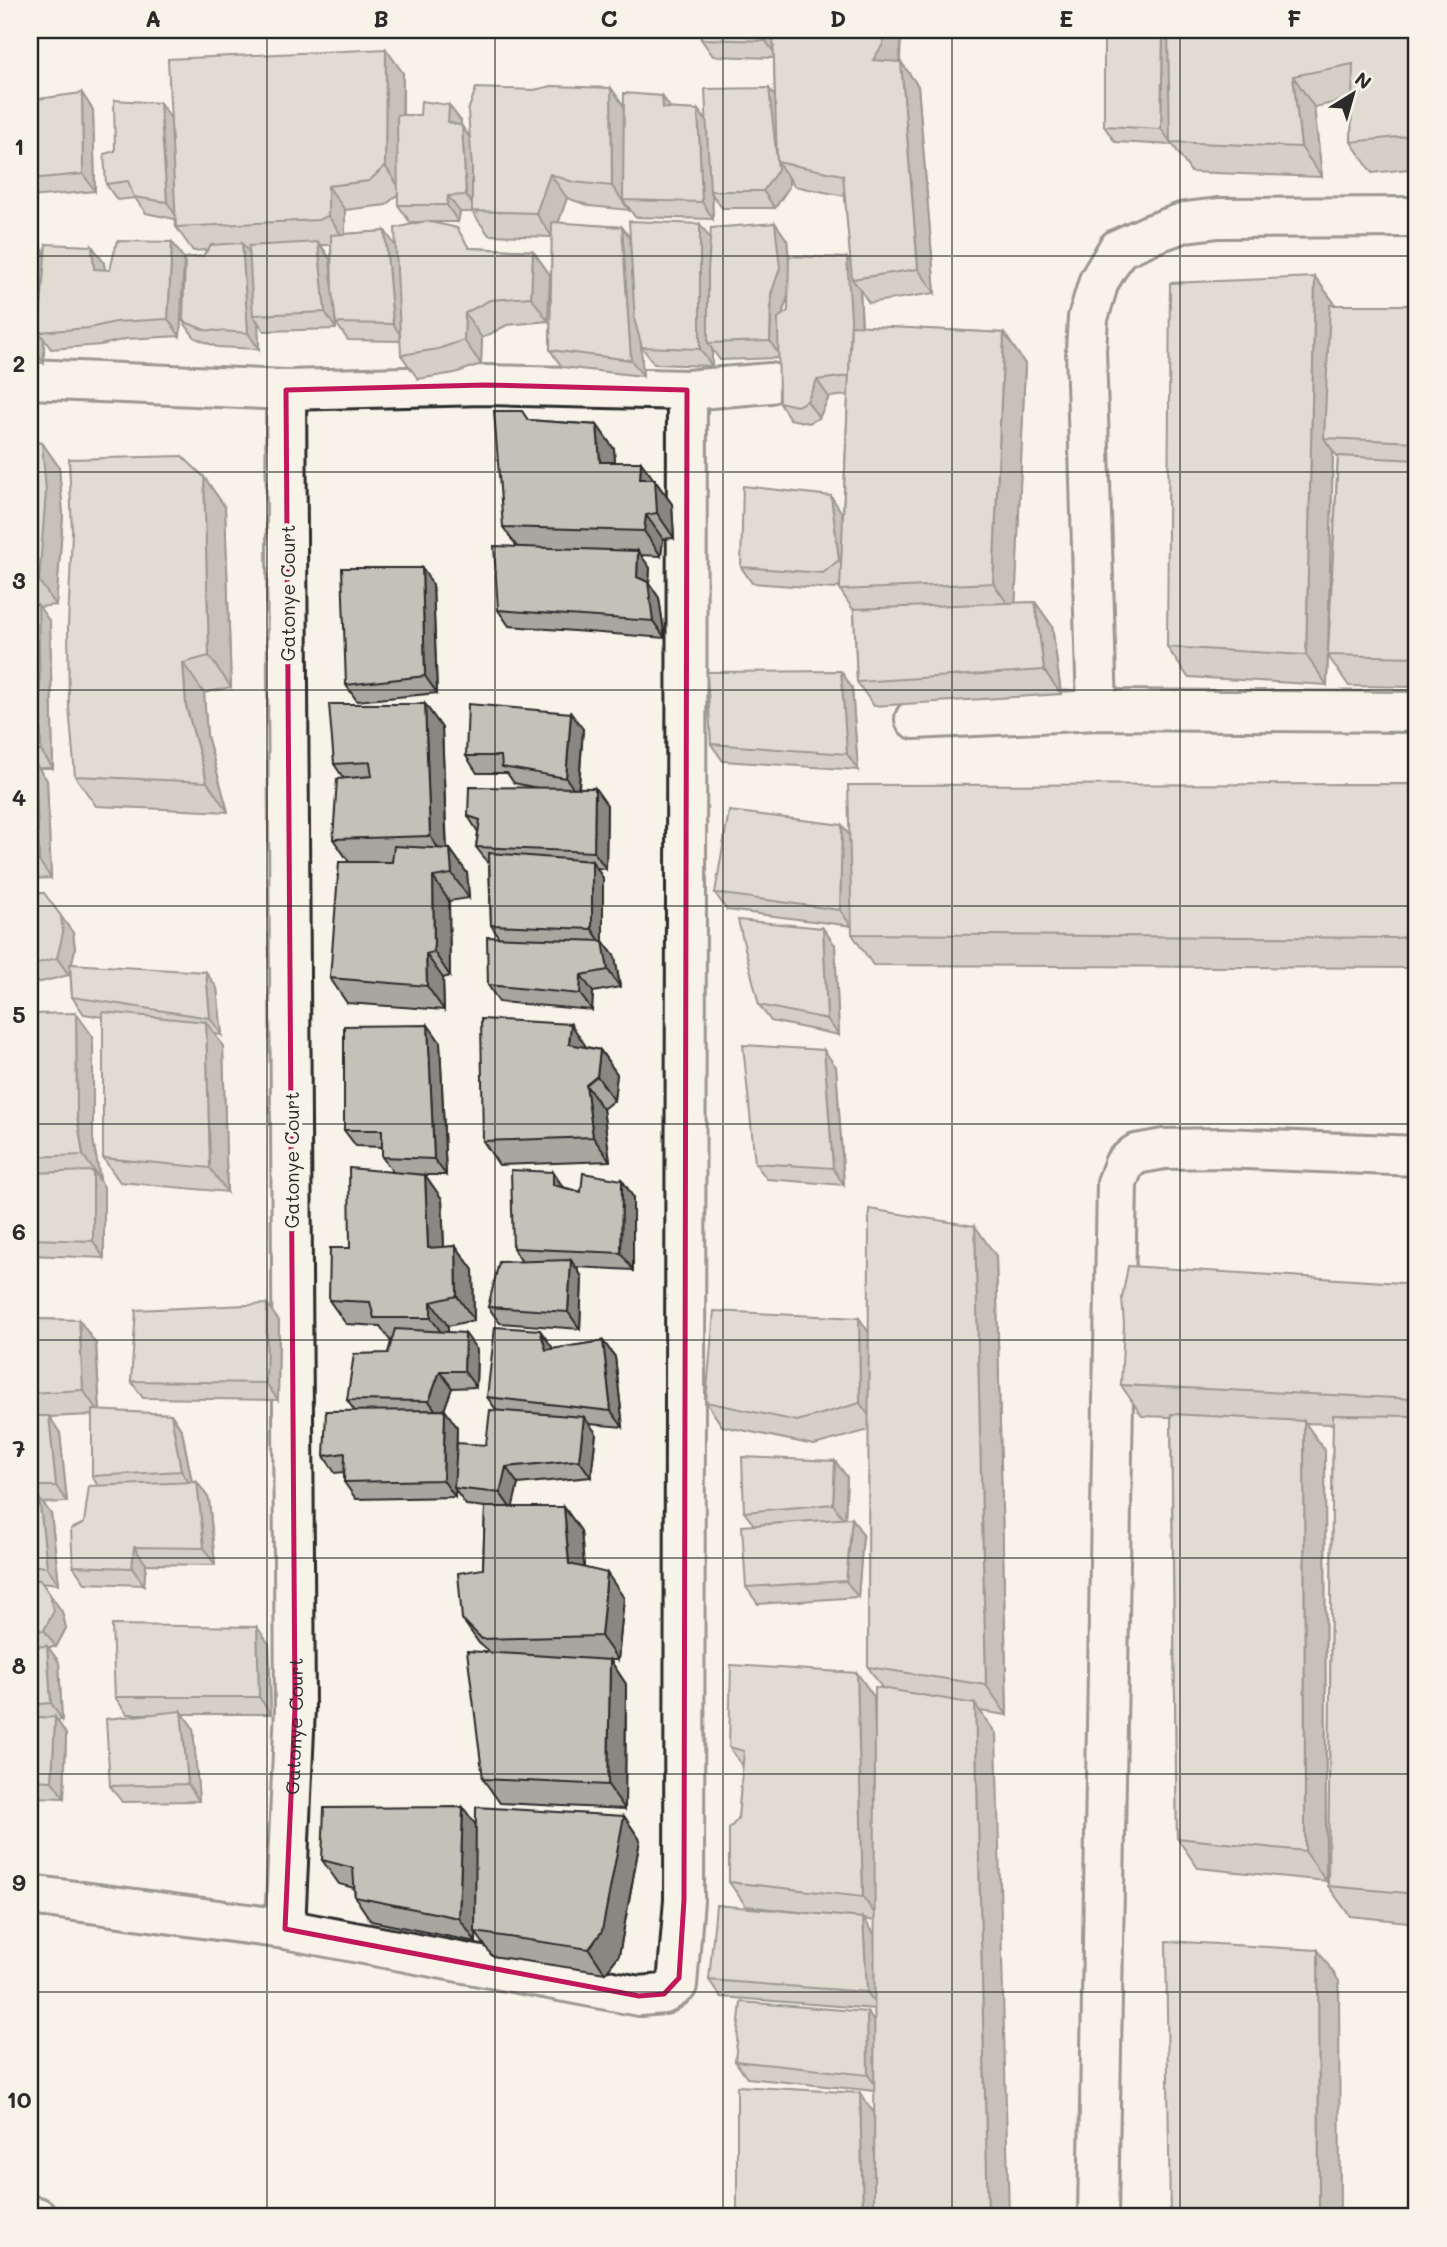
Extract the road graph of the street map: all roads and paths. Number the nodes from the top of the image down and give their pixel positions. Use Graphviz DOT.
graph roads {
  1 [pos="1417,216"];
  2 [pos="30,379"];
  3 [pos="770,383"];
  4 [pos="286,390"];
  5 [pos="687,390"];
  6 [pos="1097,710"];
  7 [pos="1417,712"];
  8 [pos="915,719"];
  9 [pos="1417,1156"];
  10 [pos="30,1895"];
  11 [pos="285,1929"];
  12 [pos="1098,2214"];
  13 [pos="30,2216"];
  14 [pos="37,2217"];
  1 -- 6 [label="street"];
  2 -- 4 [label="street"];
  3 -- 5 [label="street"];
  4 -- 5 [label="street"];
  4 -- 11 [label="street, Gatonye Court"];
  5 -- 11 [label="street"];
  6 -- 7 [label="street"];
  6 -- 8 [label="street"];
  9 -- 12 [label="street"];
  10 -- 11 [label="street"];
  13 -- 14 [label="street"];
}
